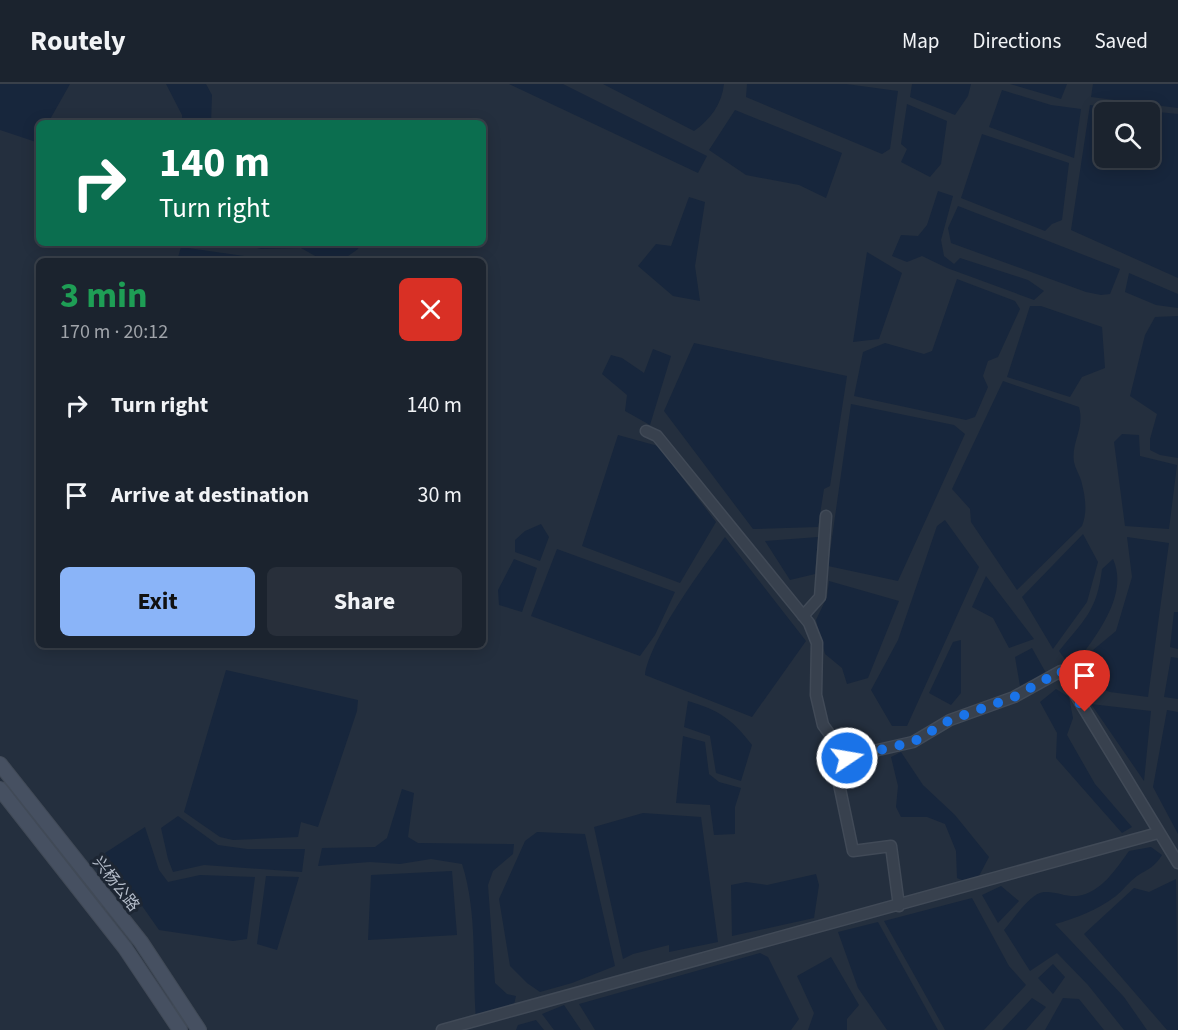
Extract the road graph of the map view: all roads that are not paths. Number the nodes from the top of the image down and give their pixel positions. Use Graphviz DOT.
graph roads {
  1 [pos="646,431"];
  2 [pos="826,516"];
  3 [pos="803,616"];
  4 [pos="847,758"];
  5 [pos="0,764"];
  6 [pos="0,789"];
  7 [pos="1158,833"];
  8 [pos="1178,863"];
  9 [pos="899,906"];
  10 [pos="180,1030"];
  11 [pos="199,1030"];
  12 [pos="442,1030"];
  1 -- 3 [label="street"];
  2 -- 3 [label="street"];
  3 -- 4 [label="street"];
  4 -- 7 [label="street"];
  4 -- 9 [label="street"];
  5 -- 11 [label="main road, 兴杨公路"];
  6 -- 10 [label="main road, 兴杨公路"];
  7 -- 8 [label="street"];
  7 -- 9 [label="street"];
  9 -- 12 [label="street"];
}
